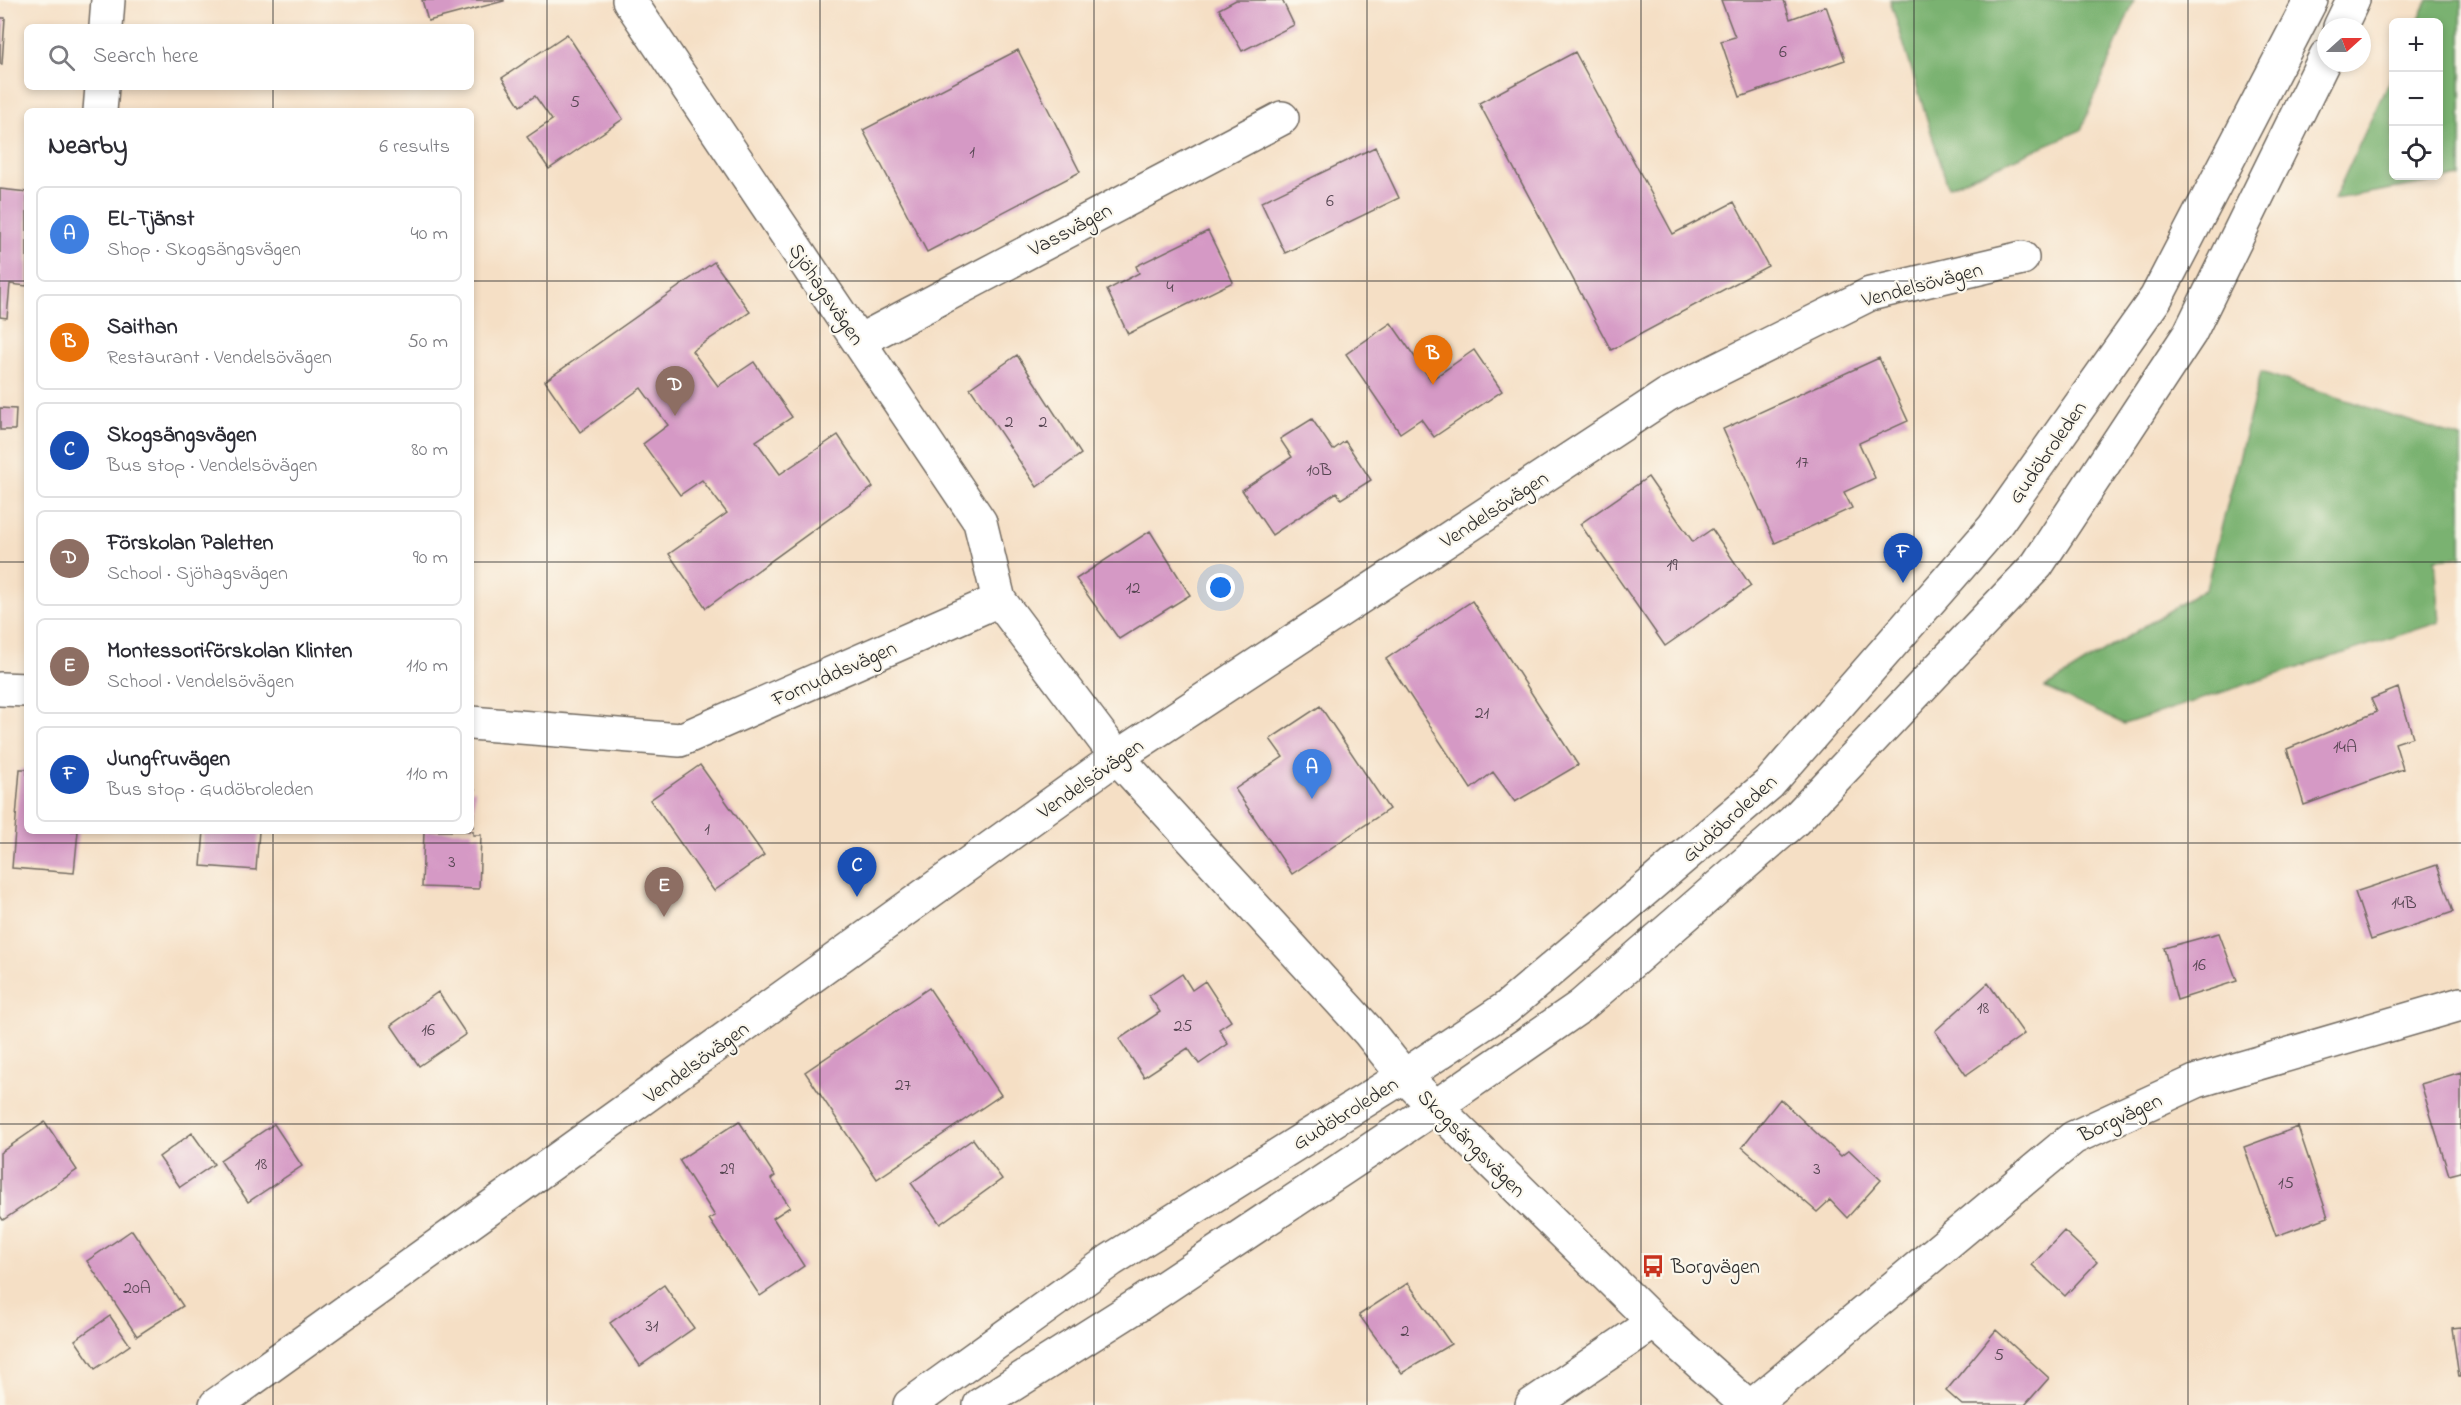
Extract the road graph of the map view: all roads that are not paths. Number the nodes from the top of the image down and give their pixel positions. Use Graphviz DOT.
graph roads {
  1 [pos="108,0"];
  2 [pos="629,0"];
  3 [pos="2311,0"];
  4 [pos="2354,0"];
  5 [pos="2345,18"];
  6 [pos="106,24"];
  7 [pos="2318,72"];
  8 [pos="102,90"];
  9 [pos="100,108"];
  10 [pos="1282,118"];
  11 [pos="2022,258"];
  12 [pos="859,341"];
  13 [pos="999,600"];
  14 [pos="0,689"];
  15 [pos="24,690"];
  16 [pos="474,723"];
  17 [pos="1117,757"];
  18 [pos="2461,1004"];
  19 [pos="1404,1076"];
  20 [pos="1435,1107"];
  21 [pos="1654,1322"];
  22 [pos="216,1405"];
  23 [pos="910,1405"];
  24 [pos="980,1405"];
  25 [pos="1532,1405"];
  26 [pos="1747,1405"];
  27 [pos="1752,1405"];
  1 -- 6 [label="street"];
  2 -- 12 [label="street, Sjöhagsvägen"];
  3 -- 19 [label="street, Gudöbroleden"];
  4 -- 5 [label="street"];
  7 -- 20 [label="street, Gudöbroleden"];
  8 -- 9 [label="street"];
  10 -- 12 [label="street, Vassvägen"];
  11 -- 17 [label="street, Vendelsövägen"];
  12 -- 13 [label="street, Sjöhagsvägen"];
  13 -- 16 [label="street, Fornuddsvägen"];
  13 -- 17 [label="street"];
  14 -- 15 [label="street"];
  17 -- 19 [label="street, Skogsängsvägen"];
  17 -- 22 [label="street, Vendelsövägen"];
  18 -- 27 [label="street, Borgvägen"];
  19 -- 20 [label="street, Skogsängsvägen"];
  19 -- 23 [label="street, Gudöbroleden"];
  20 -- 21 [label="street, Skogsängsvägen"];
  20 -- 24 [label="street, Gudöbroleden"];
  21 -- 25 [label="street"];
  21 -- 26 [label="street, Skogsängsvägen"];
}
